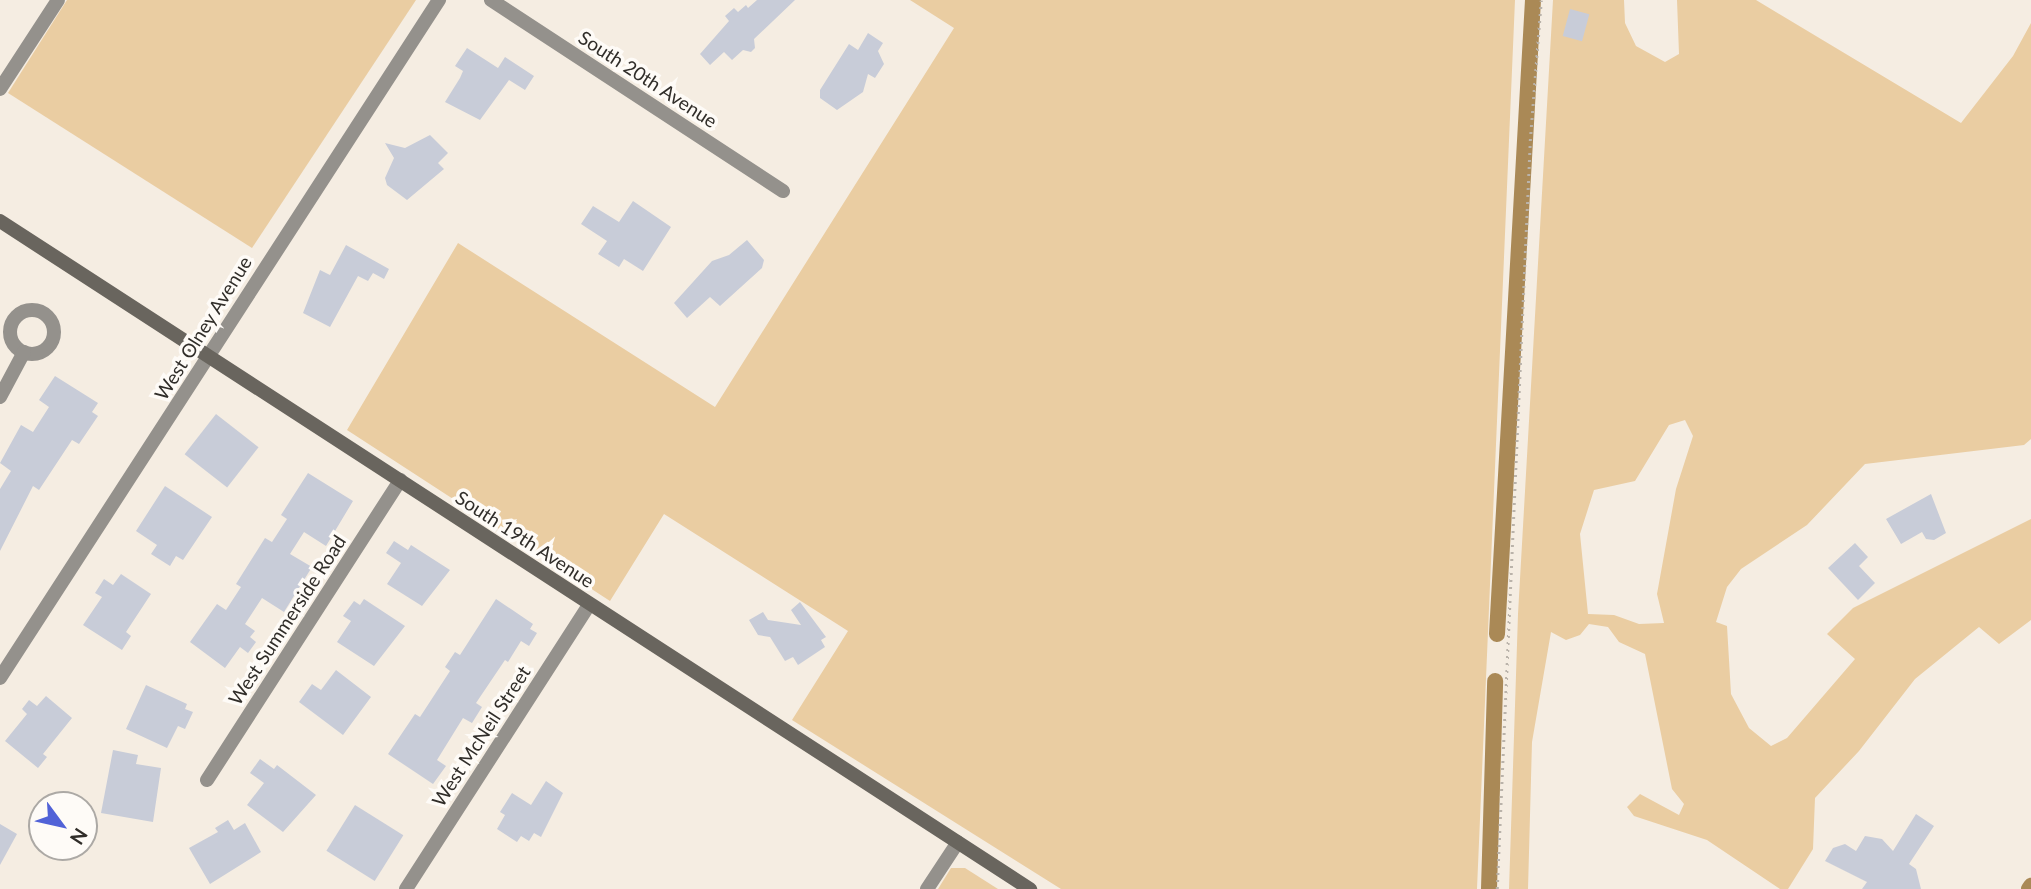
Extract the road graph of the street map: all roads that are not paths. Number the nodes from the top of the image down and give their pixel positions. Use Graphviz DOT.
graph roads {
  1 [pos="58,0"];
  2 [pos="439,0"];
  3 [pos="491,0"];
  4 [pos="0,89"];
  5 [pos="783,191"];
  6 [pos="0,221"];
  7 [pos="24,352"];
  8 [pos="209,356"];
  9 [pos="0,397"];
  10 [pos="400,480"];
  11 [pos="590,604"];
  12 [pos="0,678"];
  13 [pos="207,780"];
  14 [pos="958,842"];
  15 [pos="406,889"];
  16 [pos="927,889"];
  17 [pos="1030,889"];
  1 -- 4 [label="street"];
  2 -- 8 [label="street, West Olney Avenue"];
  3 -- 5 [label="street, South 20th Avenue"];
  6 -- 8 [label="street, South 19th Avenue"];
  7 -- 9 [label="street"];
  8 -- 10 [label="street, South 19th Avenue"];
  8 -- 12 [label="street, West Olney Avenue"];
  10 -- 11 [label="street, South 19th Avenue"];
  10 -- 13 [label="street, West Summerside Road"];
  11 -- 14 [label="street, South 19th Avenue"];
  11 -- 15 [label="street, West McNeil Street"];
  14 -- 16 [label="street"];
  14 -- 17 [label="street, South 19th Avenue"];
}
